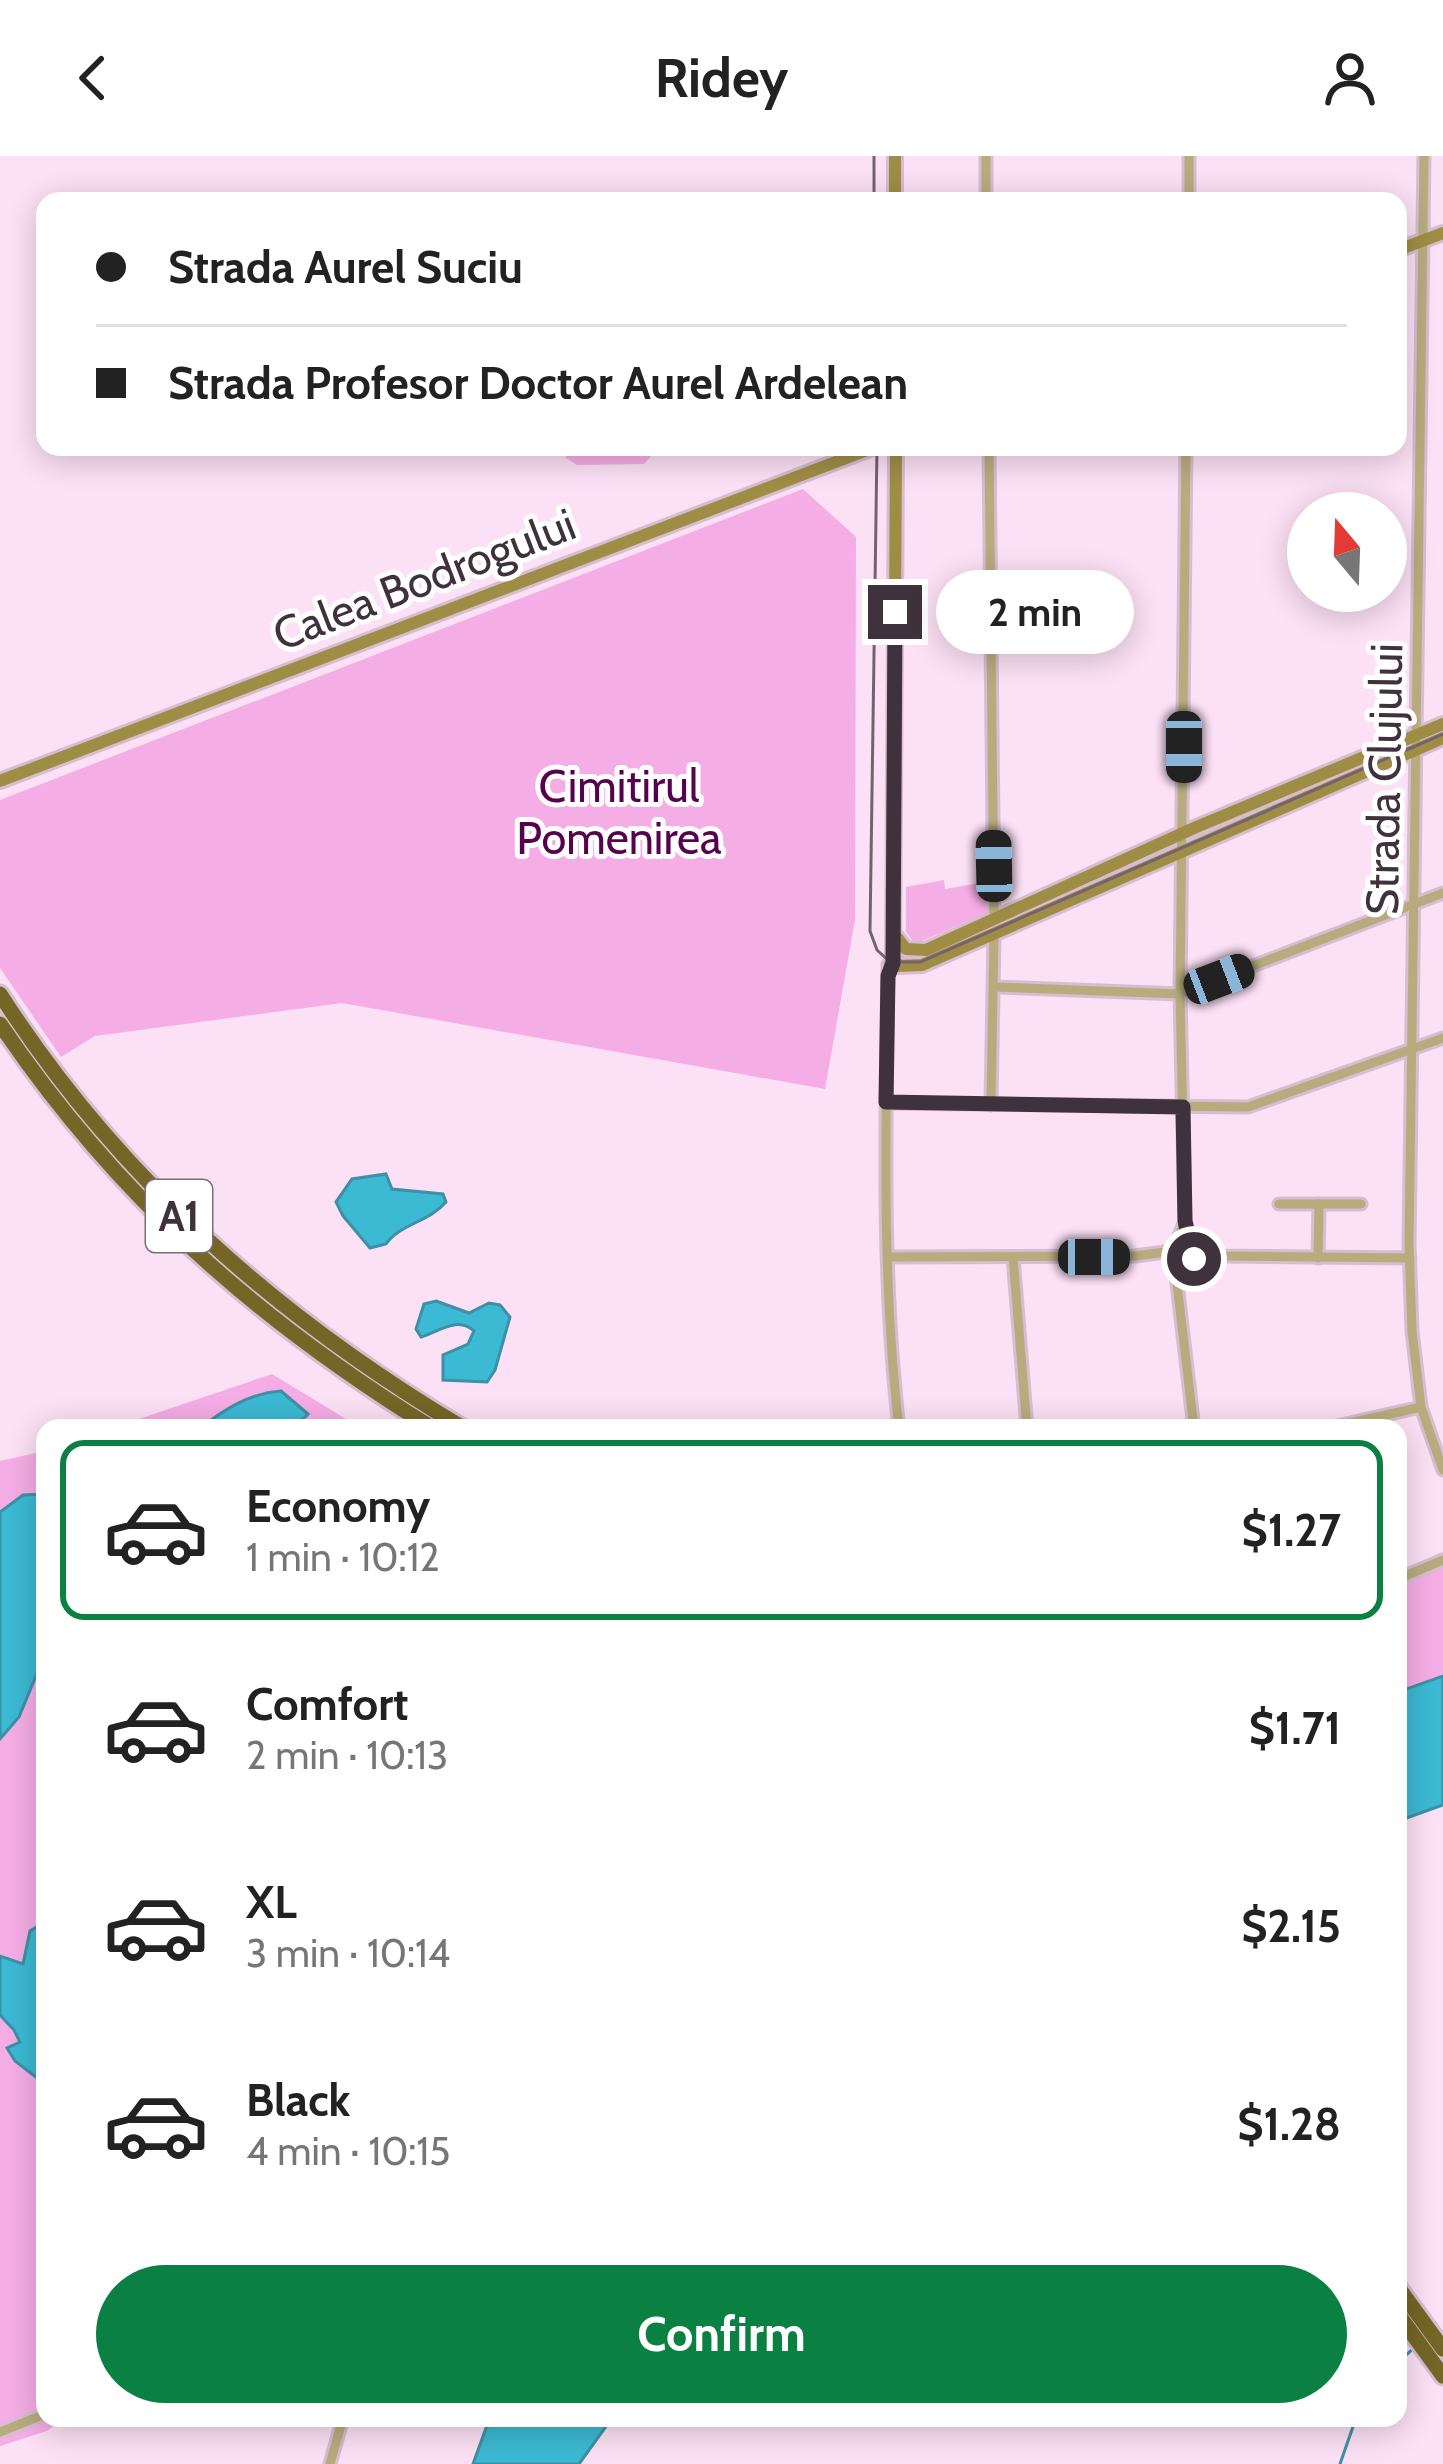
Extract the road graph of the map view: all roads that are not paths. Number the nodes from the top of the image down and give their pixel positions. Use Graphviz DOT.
graph roads {
  1 [pos="895,156"];
  2 [pos="986,156"];
  3 [pos="1189,156"];
  4 [pos="1424,156"];
  5 [pos="895,192"];
  6 [pos="986,192"];
  7 [pos="1189,192"];
  8 [pos="1443,232"];
  9 [pos="1423,240"];
  10 [pos="1407,246"];
  11 [pos="850,456"];
  12 [pos="896,456"];
  13 [pos="989,456"];
  14 [pos="1186,456"];
  15 [pos="1443,724"];
  16 [pos="1417,734"];
  17 [pos="1443,738"];
  18 [pos="1417,749"];
  19 [pos="0,781"];
  20 [pos="1184,833"];
  21 [pos="1183,850"];
  22 [pos="1443,893"];
  23 [pos="1415,904"];
  24 [pos="994,926"];
  25 [pos="893,933"];
  26 [pos="893,959"];
  27 [pos="908,968"];
  28 [pos="888,976"];
  29 [pos="996,987"];
  30 [pos="0,994"];
  31 [pos="1180,994"];
  32 [pos="0,1024"];
  33 [pos="1443,1038"];
  34 [pos="1413,1050"];
  35 [pos="886,1102"];
  36 [pos="991,1105"];
  37 [pos="1183,1107"];
  38 [pos="1279,1204"];
  39 [pos="1318,1204"];
  40 [pos="1361,1204"];
  41 [pos="1185,1221"];
  42 [pos="1174,1249"];
  43 [pos="1191,1249"];
  44 [pos="1144,1256"];
  45 [pos="1221,1256"];
  46 [pos="888,1257"];
  47 [pos="1013,1257"];
  48 [pos="1318,1258"];
  49 [pos="1410,1258"];
  50 [pos="1174,1265"];
  51 [pos="1190,1265"];
  52 [pos="1180,1296"];
  53 [pos="399,1398"];
  54 [pos="1421,1407"];
  55 [pos="423,1419"];
  56 [pos="445,1419"];
  57 [pos="898,1419"];
  58 [pos="1026,1419"];
  59 [pos="1193,1419"];
  60 [pos="1368,1419"];
  61 [pos="1443,1470"];
  62 [pos="1443,1560"];
  63 [pos="1407,1575"];
  64 [pos="1407,2317"];
  65 [pos="1437,2355"];
  66 [pos="1443,2376"];
  67 [pos="36,2418"];
  68 [pos="340,2427"];
  69 [pos="0,2432"];
  70 [pos="330,2464"];
  1 -- 5 [label="main road"];
  2 -- 6 [label="street"];
  3 -- 7 [label="street"];
  4 -- 9 [label="street, Strada Clujului"];
  8 -- 9 [label="main road"];
  9 -- 10 [label="main road"];
  9 -- 16 [label="street, Strada Clujului"];
  11 -- 19 [label="main road, Calea Bodrogului"];
  12 -- 25 [label="main road"];
  13 -- 24 [label="street"];
  14 -- 20 [label="street"];
  15 -- 16 [label="main road"];
  16 -- 18 [label="street, Strada Clujului"];
  16 -- 20 [label="main road"];
  17 -- 18 [label="main road"];
  18 -- 21 [label="main road"];
  18 -- 23 [label="street, Strada Clujului"];
  20 -- 21 [label="street"];
  20 -- 24 [label="main road"];
  21 -- 24 [label="main road"];
  21 -- 31 [label="street"];
  22 -- 23 [label="street"];
  23 -- 31 [label="street"];
  23 -- 34 [label="street, Strada Clujului"];
  24 -- 25 [label="main road"];
  24 -- 27 [label="main road"];
  24 -- 29 [label="street"];
  25 -- 26 [label="main road"];
  26 -- 27 [label="main road"];
  26 -- 28 [label="street"];
  27 -- 28 [label="street"];
  28 -- 35 [label="street"];
  29 -- 31 [label="street"];
  29 -- 36 [label="street"];
  30 -- 53 [label="highway, A1"];
  31 -- 37 [label="street"];
  32 -- 53 [label="highway, A1"];
  33 -- 34 [label="street"];
  34 -- 37 [label="street"];
  34 -- 49 [label="street, Strada Clujului"];
  35 -- 36 [label="street"];
  35 -- 46 [label="street"];
  36 -- 37 [label="street"];
  37 -- 41 [label="street"];
  38 -- 39 [label="street"];
  39 -- 40 [label="street"];
  39 -- 48 [label="street"];
  41 -- 42 [label="street"];
  41 -- 43 [label="street"];
  42 -- 43 [label="street"];
  42 -- 44 [label="street"];
  42 -- 50 [label="street"];
  43 -- 45 [label="street"];
  43 -- 51 [label="street"];
  44 -- 47 [label="street"];
  44 -- 50 [label="street"];
  45 -- 48 [label="street"];
  45 -- 51 [label="street"];
  46 -- 47 [label="street"];
  46 -- 57 [label="street"];
  47 -- 58 [label="street"];
  48 -- 49 [label="street"];
  49 -- 54 [label="street, Strada Clujului"];
  50 -- 51 [label="street"];
  50 -- 52 [label="street"];
  51 -- 52 [label="street"];
  52 -- 59 [label="street"];
  53 -- 55 [label="highway, A1"];
  53 -- 56 [label="highway, A1"];
  54 -- 60 [label="street"];
  54 -- 61 [label="street, Strada Clujului"];
  62 -- 63 [label="street"];
  64 -- 65 [label="highway"];
  65 -- 66 [label="highway"];
  67 -- 69 [label="street"];
  68 -- 70 [label="street"];
}
